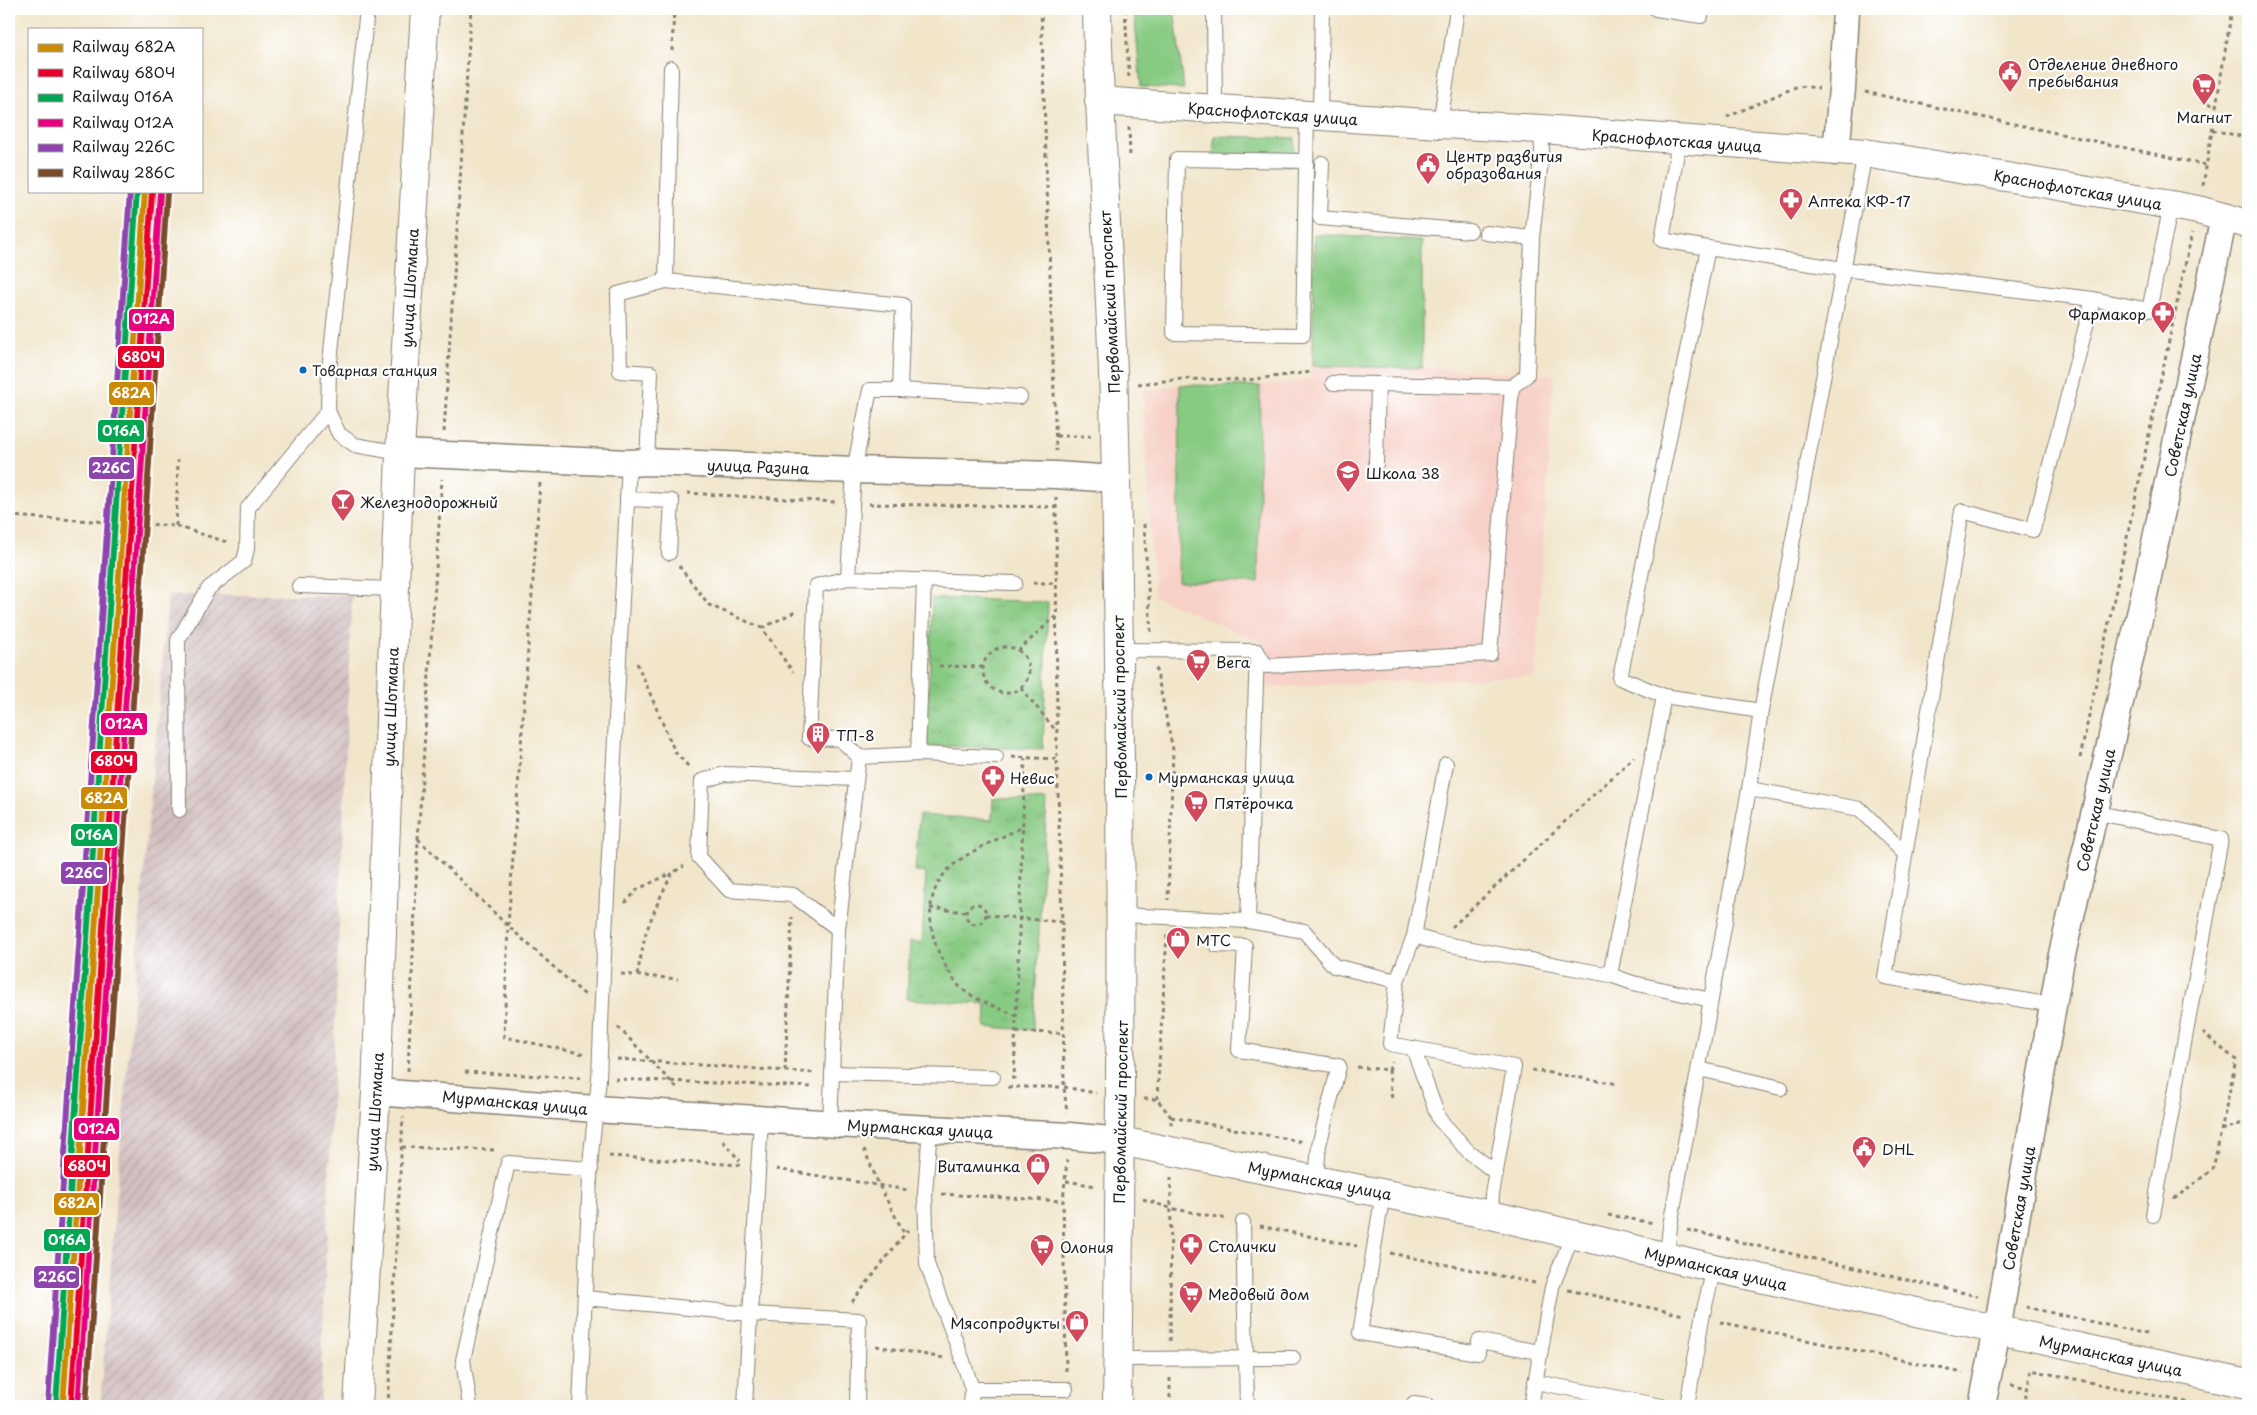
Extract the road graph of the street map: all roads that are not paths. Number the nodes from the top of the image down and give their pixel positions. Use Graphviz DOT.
graph roads {
  1 [pos="367,9"];
  2 [pos="425,9"];
  3 [pos="1097,9"];
  4 [pos="1214,9"];
  5 [pos="1322,9"];
  6 [pos="1457,9"];
  7 [pos="1656,9"];
  8 [pos="1846,9"];
  9 [pos="1701,16"];
  10 [pos="671,68"];
  11 [pos="1099,101"];
  12 [pos="1215,109"];
  13 [pos="1313,115"];
  14 [pos="1440,124"];
  15 [pos="1540,129"];
  16 [pos="1679,140"];
  17 [pos="1836,152"];
  18 [pos="1865,153"];
  19 [pos="1306,161"];
  20 [pos="1322,163"];
  21 [pos="2172,205"];
  22 [pos="2224,217"];
  23 [pos="1470,232"];
  24 [pos="1486,233"];
  25 [pos="1532,238"];
  26 [pos="1708,248"];
  27 [pos="1843,269"];
  28 [pos="666,281"];
  29 [pos="2094,299"];
  30 [pos="1333,383"];
  31 [pos="1378,384"];
  32 [pos="1512,387"];
  33 [pos="900,390"];
  34 [pos="1020,397"];
  35 [pos="328,411"];
  36 [pos="400,453"];
  37 [pos="638,462"];
  38 [pos="1376,464"];
  39 [pos="854,470"];
  40 [pos="1115,479"];
  41 [pos="627,498"];
  42 [pos="669,553"];
  43 [pos="848,578"];
  44 [pos="924,581"];
  45 [pos="1015,584"];
  46 [pos="299,586"];
  47 [pos="395,589"];
  48 [pos="1119,650"];
  49 [pos="1257,651"];
  50 [pos="1664,696"];
  51 [pos="1761,711"];
  52 [pos="918,754"];
  53 [pos="859,757"];
  54 [pos="996,757"];
  55 [pos="1446,764"];
  56 [pos="856,779"];
  57 [pos="1749,789"];
  58 [pos="179,810"];
  59 [pos="2094,812"];
  60 [pos="1905,854"];
  61 [pos="1122,915"];
  62 [pos="1248,921"];
  63 [pos="838,929"];
  64 [pos="1414,936"];
  65 [pos="1216,945"];
  66 [pos="1610,975"];
  67 [pos="1398,981"];
  68 [pos="1711,1000"];
  69 [pos="2053,1005"];
  70 [pos="1413,1048"];
  71 [pos="1699,1069"];
  72 [pos="832,1074"];
  73 [pos="993,1077"];
  74 [pos="1781,1088"];
  75 [pos="376,1092"];
  76 [pos="595,1109"];
  77 [pos="761,1118"];
  78 [pos="842,1125"];
  79 [pos="930,1128"];
  80 [pos="1120,1141"];
  81 [pos="591,1169"];
  82 [pos="1496,1173"];
  83 [pos="1316,1179"];
  84 [pos="1383,1193"];
  85 [pos="1491,1215"];
  86 [pos="2153,1215"];
  87 [pos="1242,1222"];
  88 [pos="1572,1236"];
  89 [pos="1667,1256"];
  90 [pos="1714,1268"];
  91 [pos="585,1298"];
  92 [pos="750,1314"];
  93 [pos="1997,1330"];
  94 [pos="1540,1352"];
  95 [pos="1247,1358"];
  96 [pos="1293,1358"];
  97 [pos="1118,1359"];
  98 [pos="1535,1382"];
  99 [pos="2248,1384"];
  100 [pos="1066,1388"];
  101 [pos="972,1389"];
  102 [pos="358,1406"];
  103 [pos="470,1406"];
  104 [pos="580,1406"];
  105 [pos="745,1406"];
  106 [pos="857,1406"];
  107 [pos="971,1406"];
  108 [pos="1117,1406"];
  109 [pos="1247,1406"];
  110 [pos="1414,1406"];
  111 [pos="1428,1406"];
  112 [pos="1531,1406"];
  113 [pos="1662,1406"];
  114 [pos="1686,1406"];
  115 [pos="1982,1406"];
  1 -- 35 [label="lane"];
  2 -- 36 [label="main road, улица Шотмана"];
  3 -- 11 [label="main road, Первомайский проспект"];
  4 -- 12 [label="lane"];
  5 -- 13 [label="lane"];
  6 -- 14 [label="lane"];
  7 -- 9 [label="lane"];
  8 -- 17 [label="street"];
  10 -- 28 [label="lane"];
  11 -- 12 [label="main road, Краснофлотская улица"];
  11 -- 40 [label="main road, Первомайский проспект"];
  12 -- 13 [label="main road, Краснофлотская улица"];
  13 -- 14 [label="main road, Краснофлотская улица"];
  13 -- 19 [label="lane"];
  14 -- 15 [label="main road, Краснофлотская улица"];
  15 -- 16 [label="main road, Краснофлотская улица"];
  15 -- 25 [label="lane"];
  16 -- 17 [label="main road, Краснофлотская улица"];
  16 -- 26 [label="lane"];
  17 -- 18 [label="main road, Краснофлотская улица"];
  18 -- 21 [label="main road, Краснофлотская улица"];
  18 -- 27 [label="lane"];
  19 -- 19 [label="lane"];
  20 -- 23 [label="lane"];
  21 -- 22 [label="main road, Краснофлотская улица"];
  21 -- 29 [label="lane"];
  22 -- 59 [label="street, Советская улица"];
  24 -- 25 [label="lane"];
  25 -- 32 [label="lane"];
  26 -- 27 [label="lane"];
  26 -- 50 [label="lane"];
  27 -- 29 [label="lane"];
  27 -- 51 [label="lane"];
  28 -- 33 [label="lane"];
  28 -- 37 [label="lane"];
  29 -- 60 [label="lane"];
  30 -- 31 [label="lane"];
  31 -- 32 [label="lane"];
  31 -- 38 [label="lane"];
  32 -- 49 [label="lane"];
  33 -- 34 [label="lane"];
  33 -- 39 [label="lane"];
  35 -- 36 [label="lane"];
  35 -- 58 [label="lane"];
  36 -- 37 [label="street, улица Разина"];
  36 -- 47 [label="main road, улица Шотмана"];
  37 -- 39 [label="street, улица Разина"];
  37 -- 41 [label="lane"];
  39 -- 40 [label="street, улица Разина"];
  39 -- 43 [label="lane"];
  40 -- 48 [label="main road, Первомайский проспект"];
  41 -- 42 [label="lane"];
  41 -- 76 [label="lane"];
  43 -- 44 [label="lane"];
  43 -- 53 [label="lane"];
  44 -- 45 [label="lane"];
  44 -- 52 [label="lane"];
  46 -- 47 [label="lane"];
  47 -- 75 [label="main road, улица Шотмана"];
  48 -- 49 [label="lane"];
  48 -- 61 [label="main road, Первомайский проспект"];
  49 -- 62 [label="lane"];
  50 -- 51 [label="lane"];
  50 -- 66 [label="lane"];
  51 -- 57 [label="lane"];
  52 -- 53 [label="lane"];
  52 -- 54 [label="lane"];
  53 -- 56 [label="lane"];
  55 -- 64 [label="lane"];
  56 -- 63 [label="lane"];
  56 -- 63 [label="lane"];
  57 -- 60 [label="lane"];
  57 -- 68 [label="lane"];
  59 -- 69 [label="street, Советская улица"];
  59 -- 86 [label="lane"];
  60 -- 69 [label="lane"];
  61 -- 62 [label="lane"];
  61 -- 80 [label="main road, Первомайский проспект"];
  62 -- 67 [label="lane"];
  63 -- 72 [label="lane"];
  64 -- 66 [label="lane"];
  64 -- 67 [label="lane"];
  65 -- 83 [label="lane"];
  66 -- 68 [label="lane"];
  67 -- 70 [label="lane"];
  68 -- 71 [label="lane"];
  69 -- 93 [label="street, Советская улица"];
  70 -- 82 [label="lane"];
  70 -- 82 [label="lane"];
  71 -- 74 [label="lane"];
  71 -- 89 [label="lane"];
  72 -- 73 [label="lane"];
  72 -- 78 [label="lane"];
  75 -- 76 [label="street, Мурманская улица"];
  75 -- 102 [label="main road, улица Шотмана"];
  76 -- 77 [label="street, Мурманская улица"];
  76 -- 81 [label="lane"];
  77 -- 78 [label="street, Мурманская улица"];
  77 -- 92 [label="lane"];
  78 -- 79 [label="street, Мурманская улица"];
  79 -- 80 [label="street, Мурманская улица"];
  79 -- 101 [label="lane"];
  80 -- 83 [label="main road, Мурманская улица"];
  80 -- 97 [label="main road, Первомайский проспект"];
  81 -- 91 [label="lane"];
  81 -- 103 [label="lane"];
  82 -- 85 [label="lane"];
  83 -- 84 [label="main road, Мурманская улица"];
  84 -- 85 [label="main road, Мурманская улица"];
  84 -- 94 [label="lane"];
  85 -- 88 [label="main road, Мурманская улица"];
  87 -- 95 [label="lane"];
  88 -- 89 [label="main road, Мурманская улица"];
  88 -- 94 [label="lane"];
  89 -- 90 [label="main road, Мурманская улица"];
  90 -- 93 [label="main road, Мурманская улица"];
  90 -- 114 [label="lane"];
  91 -- 92 [label="lane"];
  91 -- 104 [label="lane"];
  92 -- 105 [label="lane"];
  92 -- 106 [label="lane"];
  93 -- 99 [label="main road, Мурманская улица"];
  93 -- 115 [label="street, Советская улица"];
  94 -- 98 [label="lane"];
  95 -- 96 [label="lane"];
  95 -- 97 [label="lane"];
  95 -- 109 [label="lane"];
  97 -- 108 [label="main road, Первомайский проспект"];
  98 -- 112 [label="lane"];
  98 -- 113 [label="lane"];
  100 -- 101 [label="lane"];
  101 -- 107 [label="lane"];
  110 -- 111 [label="lane"];
}
